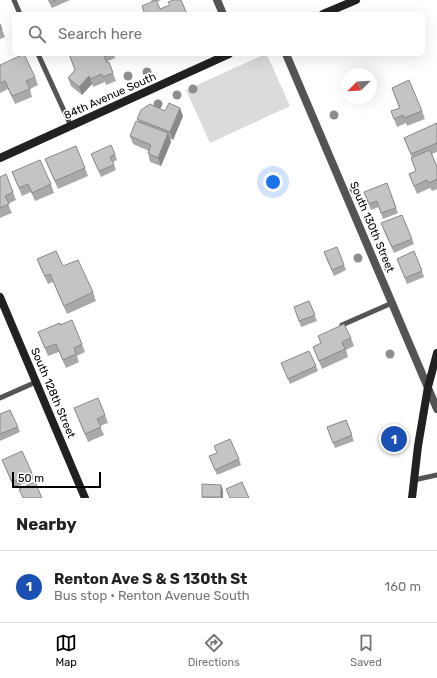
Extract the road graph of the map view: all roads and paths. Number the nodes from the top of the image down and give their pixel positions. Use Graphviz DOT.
graph roads {
  1 [pos="14,0"];
  2 [pos="217,0"];
  3 [pos="356,0"];
  4 [pos="19,12"];
  5 [pos="222,12"];
  6 [pos="328,12"];
  7 [pos="39,56"];
  8 [pos="225,56"];
  9 [pos="287,56"];
  10 [pos="71,126"];
  11 [pos="0,157"];
  12 [pos="0,297"];
  13 [pos="392,304"];
  14 [pos="3,312"];
  15 [pos="342,325"];
  16 [pos="437,353"];
  17 [pos="36,382"];
  18 [pos="428,387"];
  19 [pos="0,398"];
  20 [pos="437,409"];
  21 [pos="437,475"];
  22 [pos="414,480"];
  23 [pos="85,498"];
  24 [pos="412,498"];
  1 -- 4 [label="lane"];
  2 -- 5 [label="street"];
  3 -- 6 [label="street"];
  7 -- 10 [label="lane"];
  8 -- 10 [label="street, 84th Avenue South"];
  9 -- 13 [label="street, South 130th Street"];
  10 -- 11 [label="street, 84th Avenue South"];
  12 -- 14 [label="street, South 128th Street"];
  13 -- 15 [label="lane"];
  13 -- 18 [label="street, South 130th Street"];
  14 -- 17 [label="street, South 128th Street"];
  16 -- 18 [label="street"];
  17 -- 19 [label="lane"];
  17 -- 23 [label="street, South 128th Street"];
  18 -- 20 [label="street, South 130th Street"];
  18 -- 22 [label="street"];
  21 -- 22 [label="lane"];
  22 -- 24 [label="street"];
}
